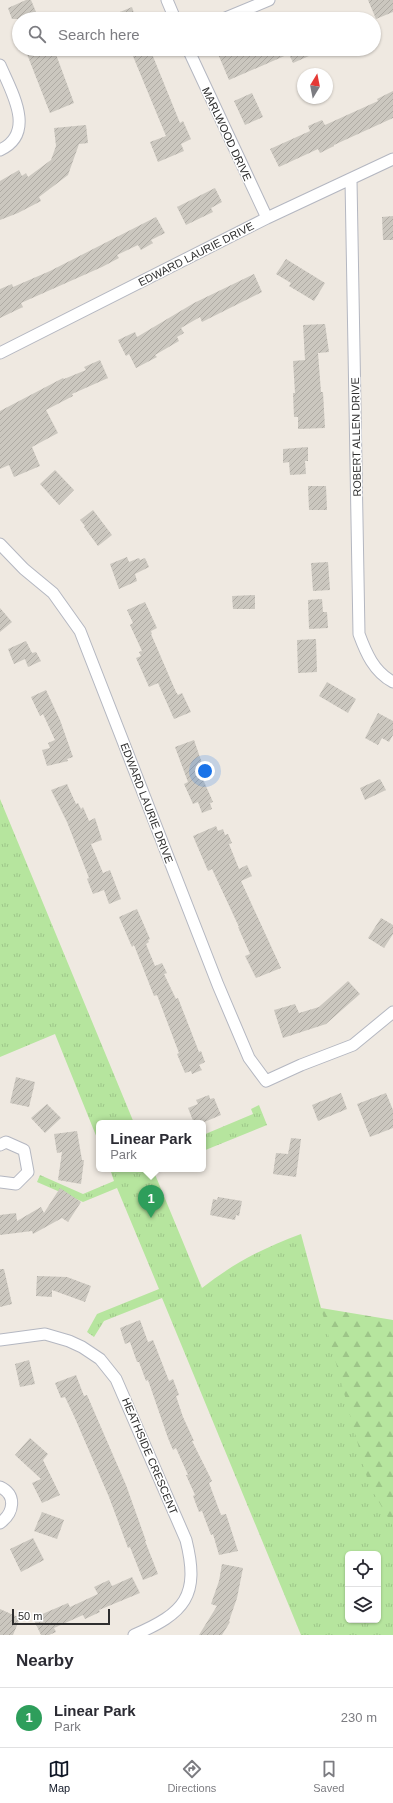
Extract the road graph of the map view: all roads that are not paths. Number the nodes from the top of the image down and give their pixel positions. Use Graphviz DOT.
graph roads {
  1 [pos="167,0"];
  2 [pos="269,0"];
  3 [pos="172,12"];
  4 [pos="240,12"];
  5 [pos="191,56"];
  6 [pos="0,65"];
  7 [pos="0,150"];
  8 [pos="393,159"];
  9 [pos="351,180"];
  10 [pos="266,218"];
  11 [pos="0,353"];
  12 [pos="0,544"];
  13 [pos="393,682"];
  14 [pos="393,1012"];
  15 [pos="0,1145"];
  16 [pos="0,1182"];
  17 [pos="0,1340"];
  18 [pos="0,1487"];
  19 [pos="0,1524"];
  20 [pos="134,1635"];
  1 -- 3 [label="street"];
  2 -- 4 [label="street"];
  5 -- 10 [label="street, MARLWOOD DRIVE"];
  6 -- 7 [label="street"];
  8 -- 9 [label="street, EDWARD LAURIE DRIVE"];
  9 -- 10 [label="street, EDWARD LAURIE DRIVE"];
  9 -- 13 [label="street, ROBERT ALLEN DRIVE"];
  10 -- 11 [label="street, EDWARD LAURIE DRIVE"];
  12 -- 14 [label="street, EDWARD LAURIE DRIVE"];
  15 -- 16 [label="street"];
  17 -- 20 [label="street, HEATHSIDE CRESCENT"];
  18 -- 19 [label="street"];
}
